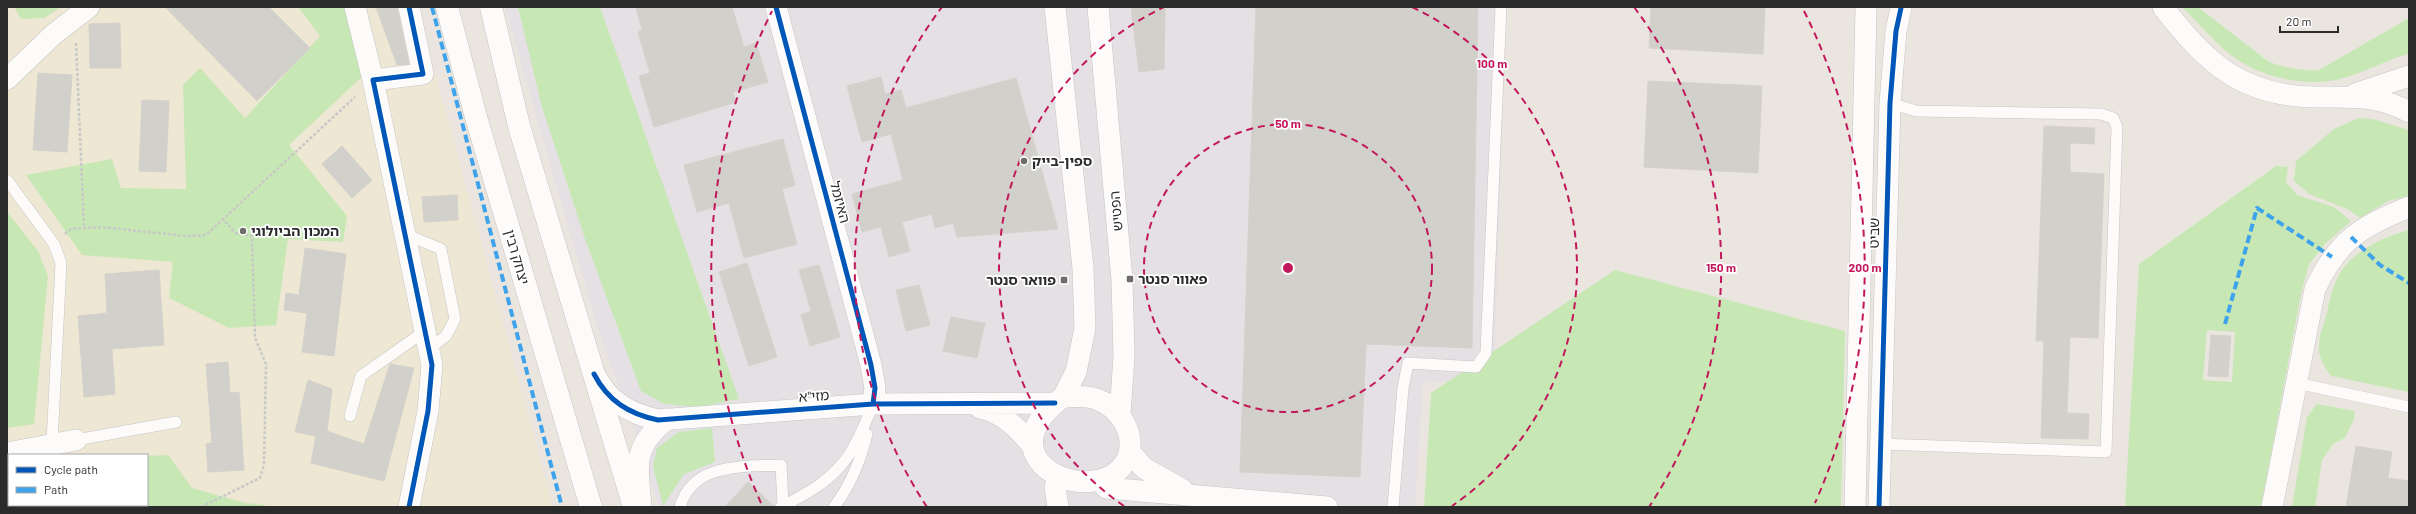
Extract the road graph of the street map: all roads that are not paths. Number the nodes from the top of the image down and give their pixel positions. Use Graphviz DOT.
graph roads {
  1 [pos="355,7"];
  2 [pos="409,7"];
  3 [pos="446,7"];
  4 [pos="491,7"];
  5 [pos="776,7"];
  6 [pos="1055,7"];
  7 [pos="1098,7"];
  8 [pos="1501,7"];
  9 [pos="1901,7"];
  10 [pos="2163,7"];
  11 [pos="1865,8"];
  12 [pos="82,12"];
  13 [pos="2409,76"];
  14 [pos="7,80"];
  15 [pos="373,80"];
  16 [pos="2352,96"];
  17 [pos="1890,103"];
  18 [pos="2409,112"];
  19 [pos="7,180"];
  20 [pos="2409,207"];
  21 [pos="404,234"];
  22 [pos="427,340"];
  23 [pos="594,374"];
  24 [pos="2296,383"];
  25 [pos="1059,400"];
  26 [pos="873,404"];
  27 [pos="960,405"];
  28 [pos="2409,407"];
  29 [pos="1120,415"];
  30 [pos="350,416"];
  31 [pos="667,419"];
  32 [pos="176,422"];
  33 [pos="76,440"];
  34 [pos="52,443"];
  35 [pos="1881,444"];
  36 [pos="1032,447"];
  37 [pos="1130,452"];
  38 [pos="7,453"];
  39 [pos="1055,487"];
  40 [pos="1101,493"];
  41 [pos="1192,494"];
  42 [pos="409,507"];
  43 [pos="591,507"];
  44 [pos="634,507"];
  45 [pos="641,507"];
  46 [pos="680,507"];
  47 [pos="782,507"];
  48 [pos="834,507"];
  49 [pos="1058,507"];
  50 [pos="1327,507"];
  51 [pos="1393,507"];
  52 [pos="1855,507"];
  53 [pos="1879,507"];
  54 [pos="2272,507"];
  1 -- 15 [label="street"];
  2 -- 15 [label="street"];
  3 -- 43 [label="main road, יצחק רבין"];
  4 -- 23 [label="main road"];
  5 -- 26 [label="street, האיזמל"];
  6 -- 25 [label="street"];
  7 -- 29 [label="street, הפטיש"];
  8 -- 51 [label="lane"];
  9 -- 11 [label="street"];
  9 -- 17 [label="street, שביט"];
  10 -- 16 [label="street"];
  11 -- 52 [label="street, שביט"];
  12 -- 14 [label="street"];
  13 -- 16 [label="street"];
  15 -- 21 [label="street"];
  16 -- 18 [label="street"];
  17 -- 35 [label="street, שביט"];
  17 -- 35 [label="lane"];
  19 -- 34 [label="lane"];
  20 -- 24 [label="street"];
  21 -- 22 [label="street"];
  21 -- 22 [label="lane"];
  22 -- 30 [label="lane"];
  22 -- 42 [label="street"];
  23 -- 31 [label="street, מזי\"א"];
  23 -- 44 [label="main road"];
  24 -- 28 [label="lane"];
  24 -- 54 [label="street"];
  25 -- 27 [label="street, מזי\"א"];
  25 -- 29 [label="street"];
  25 -- 36 [label="street"];
  26 -- 27 [label="street, מזי\"א"];
  26 -- 31 [label="street, מזי\"א"];
  26 -- 47 [label="lane"];
  26 -- 48 [label="lane"];
  27 -- 36 [label="street, מזי\"א"];
  29 -- 37 [label="street"];
  31 -- 45 [label="street"];
  32 -- 33 [label="lane"];
  33 -- 34 [label="street"];
  34 -- 38 [label="street"];
  35 -- 53 [label="street, שביט"];
  36 -- 39 [label="street"];
  37 -- 40 [label="street"];
  37 -- 41 [label="street"];
  39 -- 40 [label="street"];
  39 -- 49 [label="street"];
  40 -- 41 [label="street"];
  41 -- 50 [label="street"];
  46 -- 47 [label="lane"];
}
